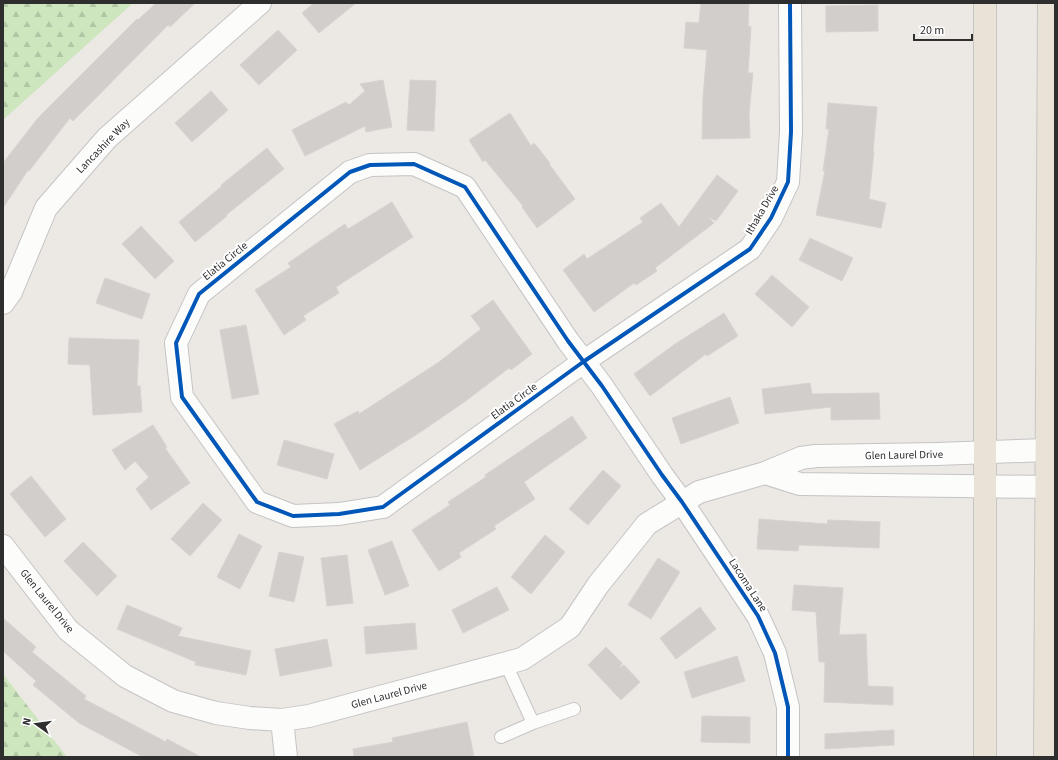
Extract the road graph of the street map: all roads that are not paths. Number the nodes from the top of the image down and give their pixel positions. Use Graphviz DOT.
graph roads {
  1 [pos="260,3"];
  2 [pos="790,3"];
  3 [pos="985,3"];
  4 [pos="1049,3"];
  5 [pos="3,303"];
  6 [pos="583,362"];
  7 [pos="1047,450"];
  8 [pos="986,452"];
  9 [pos="765,473"];
  10 [pos="986,486"];
  11 [pos="1047,486"];
  12 [pos="682,502"];
  13 [pos="3,546"];
  14 [pos="506,664"];
  15 [pos="574,709"];
  16 [pos="282,720"];
  17 [pos="533,723"];
  18 [pos="501,737"];
  19 [pos="286,757"];
  20 [pos="788,757"];
  21 [pos="985,757"];
  22 [pos="1045,757"];
  1 -- 5 [label="street, Lancashire Way"];
  2 -- 6 [label="street, Ithaka Drive"];
  3 -- 8 [label="highway"];
  4 -- 7 [label="highway"];
  6 -- 6 [label="street, Elatia Circle"];
  6 -- 12 [label="street, Elatia Circle"];
  7 -- 8 [label="street, Glen Laurel Drive"];
  7 -- 11 [label="highway"];
  8 -- 9 [label="street, Glen Laurel Drive"];
  8 -- 10 [label="highway"];
  9 -- 10 [label="street"];
  9 -- 12 [label="street, Glen Laurel Drive"];
  10 -- 11 [label="street"];
  10 -- 21 [label="highway"];
  11 -- 22 [label="highway"];
  12 -- 14 [label="street, Glen Laurel Drive"];
  12 -- 20 [label="street, Lacoma Lane"];
  13 -- 16 [label="street, Glen Laurel Drive"];
  14 -- 16 [label="street, Glen Laurel Drive"];
  14 -- 17 [label="lane"];
  15 -- 17 [label="lane"];
  16 -- 19 [label="street"];
  17 -- 18 [label="lane"];
}
